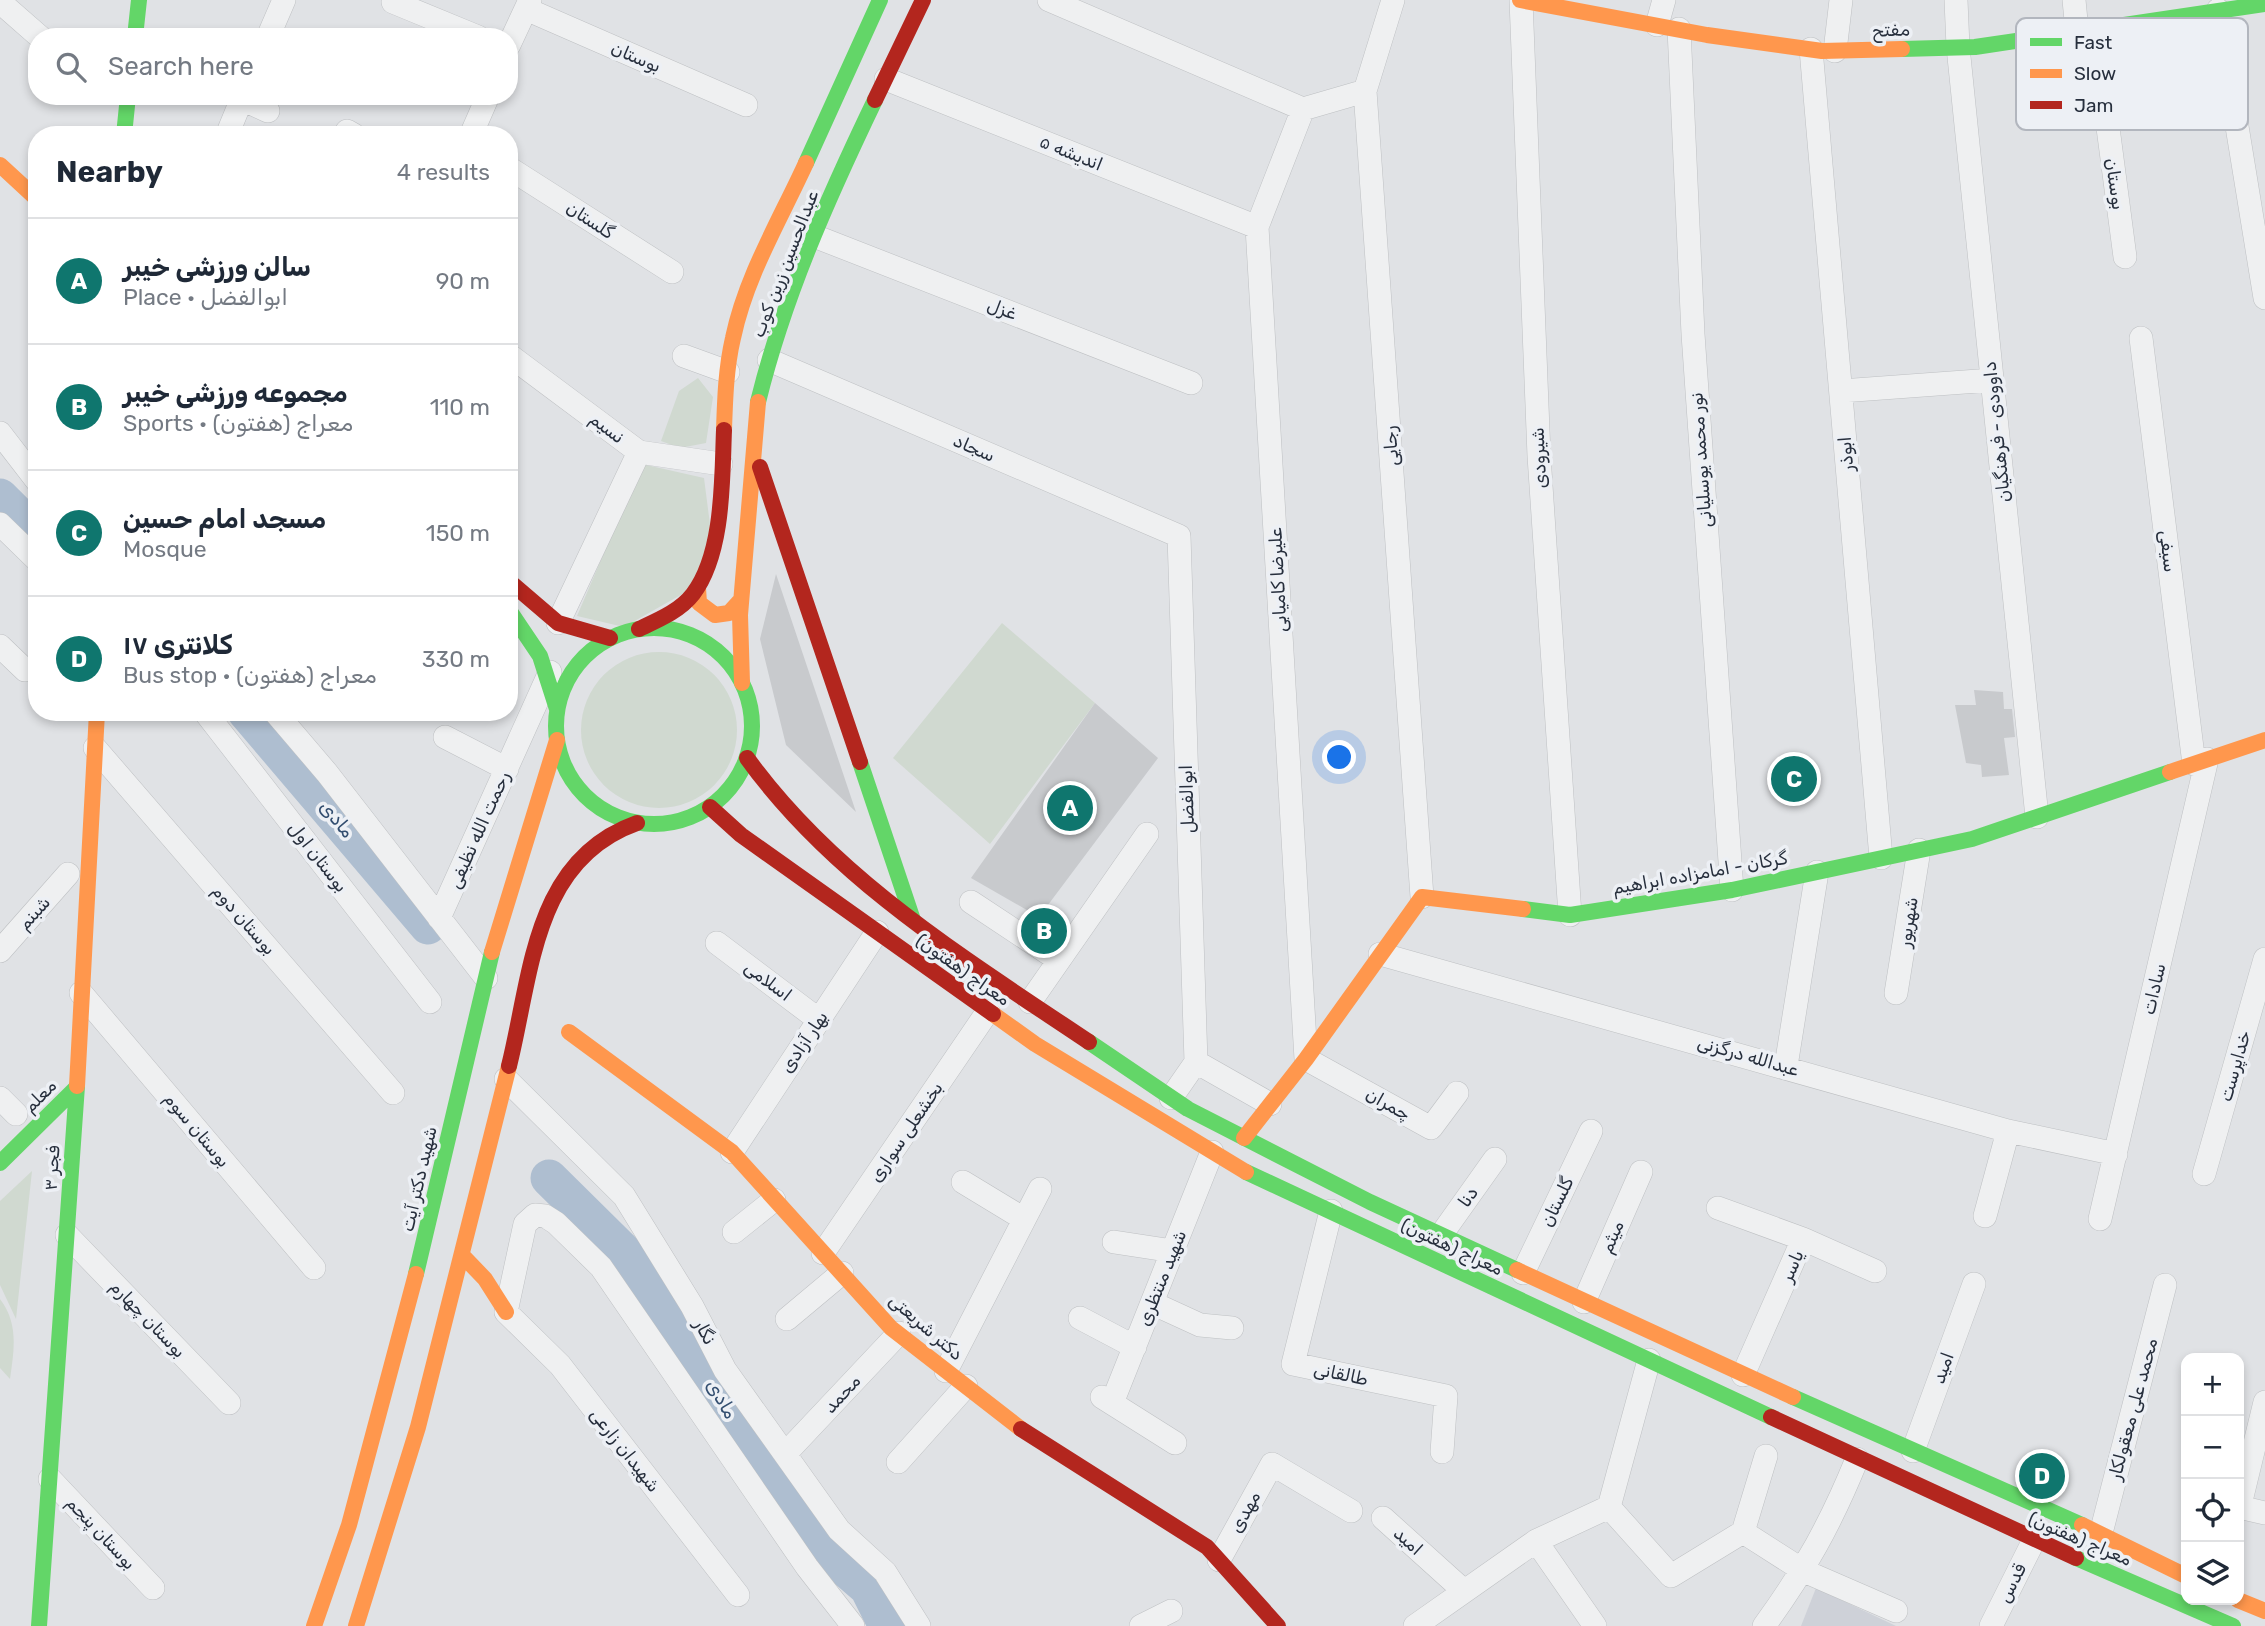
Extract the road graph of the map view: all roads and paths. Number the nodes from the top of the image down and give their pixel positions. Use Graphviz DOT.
graph roads {
  1 [pos="139,0"];
  2 [pos="284,0"];
  3 [pos="880,0"];
  4 [pos="923,0"];
  5 [pos="1049,0"];
  6 [pos="1393,0"];
  7 [pos="1521,0"];
  8 [pos="1664,0"];
  9 [pos="1841,0"];
  10 [pos="1956,0"];
  11 [pos="2074,0"];
  12 [pos="0,2"];
  13 [pos="393,2"];
  14 [pos="2265,4"];
  15 [pos="528,5"];
  16 [pos="2204,8"];
  17 [pos="2081,18"];
  18 [pos="2150,18"];
  19 [pos="1668,27"];
  20 [pos="30,28"];
  21 [pos="136,28"];
  22 [pos="272,28"];
  23 [pos="456,28"];
  24 [pos="517,28"];
  25 [pos="2016,39"];
  26 [pos="1958,47"];
  27 [pos="1811,50"];
  28 [pos="1835,51"];
  29 [pos="886,79"];
  30 [pos="1365,91"];
  31 [pos="746,104"];
  32 [pos="122,105"];
  33 [pos="239,105"];
  34 [pos="256,105"];
  35 [pos="484,105"];
  36 [pos="1303,109"];
  37 [pos="268,111"];
  38 [pos="123,126"];
  39 [pos="231,126"];
  40 [pos="475,126"];
  41 [pos="2103,130"];
  42 [pos="2230,130"];
  43 [pos="0,145"];
  44 [pos="0,165"];
  45 [pos="28,169"];
  46 [pos="518,174"];
  47 [pos="28,191"];
  48 [pos="1256,227"];
  49 [pos="814,236"];
  50 [pos="2125,257"];
  51 [pos="672,272"];
  52 [pos="2265,298"];
  53 [pos="2141,338"];
  54 [pos="684,356"];
  55 [pos="769,360"];
  56 [pos="518,362"];
  57 [pos="728,372"];
  58 [pos="1992,380"];
  59 [pos="1191,383"];
  60 [pos="1841,391"];
  61 [pos="0,433"];
  62 [pos="754,449"];
  63 [pos="639,452"];
  64 [pos="721,464"];
  65 [pos="28,469"];
  66 [pos="0,524"];
  67 [pos="1179,536"];
  68 [pos="28,551"];
  69 [pos="698,588"];
  70 [pos="518,590"];
  71 [pos="738,603"];
  72 [pos="518,621"];
  73 [pos="558,623"];
  74 [pos="639,629"];
  75 [pos="610,638"];
  76 [pos="0,646"];
  77 [pos="25,670"];
  78 [pos="550,672"];
  79 [pos="742,683"];
  80 [pos="557,709"];
  81 [pos="96,721"];
  82 [pos="212,721"];
  83 [pos="283,721"];
  84 [pos="445,737"];
  85 [pos="556,740"];
  86 [pos="2265,740"];
  87 [pos="95,748"];
  88 [pos="747,758"];
  89 [pos="2201,762"];
  90 [pos="507,768"];
  91 [pos="551,807"];
  92 [pos="710,807"];
  93 [pos="745,814"];
  94 [pos="535,816"];
  95 [pos="2037,817"];
  96 [pos="637,823"];
  97 [pos="589,828"];
  98 [pos="1147,834"];
  99 [pos="741,835"];
  100 [pos="587,850"];
  101 [pos="1919,850"];
  102 [pos="1881,858"];
  103 [pos="1817,872"];
  104 [pos="68,874"];
  105 [pos="1732,890"];
  106 [pos="1422,897"];
  107 [pos="971,902"];
  108 [pos="1570,915"];
  109 [pos="439,918"];
  110 [pos="914,923"];
  111 [pos="877,932"];
  112 [pos="717,943"];
  113 [pos="0,951"];
  114 [pos="1380,954"];
  115 [pos="1051,955"];
  116 [pos="2265,959"];
  117 [pos="486,978"];
  118 [pos="80,993"];
  119 [pos="1896,993"];
  120 [pos="430,1002"];
  121 [pos="1030,1002"];
  122 [pos="988,1011"];
  123 [pos="819,1020"];
  124 [pos="569,1032"];
  125 [pos="1307,1059"];
  126 [pos="1196,1062"];
  127 [pos="1786,1066"];
  128 [pos="506,1079"];
  129 [pos="77,1087"];
  130 [pos="393,1093"];
  131 [pos="1457,1093"];
  132 [pos="1171,1098"];
  133 [pos="1270,1104"];
  134 [pos="1591,1131"];
  135 [pos="2008,1131"];
  136 [pos="1244,1138"];
  137 [pos="732,1152"];
  138 [pos="1212,1152"];
  139 [pos="2116,1154"];
  140 [pos="1495,1159"];
  141 [pos="0,1163"];
  142 [pos="1641,1172"];
  143 [pos="2204,1174"];
  144 [pos="963,1182"];
  145 [pos="1040,1189"];
  146 [pos="774,1200"];
  147 [pos="1718,1208"];
  148 [pos="1331,1212"];
  149 [pos="1985,1216"];
  150 [pos="1024,1219"];
  151 [pos="2100,1219"];
  152 [pos="734,1232"];
  153 [pos="66,1235"];
  154 [pos="1441,1235"];
  155 [pos="1803,1239"];
  156 [pos="1114,1242"];
  157 [pos="1173,1251"];
  158 [pos="823,1253"];
  159 [pos="462,1255"];
  160 [pos="314,1268"];
  161 [pos="1875,1271"];
  162 [pos="842,1273"];
  163 [pos="1523,1273"];
  164 [pos="1974,1284"];
  165 [pos="2165,1285"];
  166 [pos="1584,1302"];
  167 [pos="1152,1303"];
  168 [pos="449,1307"];
  169 [pos="506,1312"];
  170 [pos="1080,1318"];
  171 [pos="787,1319"];
  172 [pos="1574,1325"];
  173 [pos="1232,1328"];
  174 [pos="899,1334"];
  175 [pos="1135,1347"];
  176 [pos="1649,1360"];
  177 [pos="946,1371"];
  178 [pos="1743,1375"];
  179 [pos="966,1386"];
  180 [pos="2265,1402"];
  181 [pos="229,1403"];
  182 [pos="1175,1443"];
  183 [pos="1913,1451"];
  184 [pos="1442,1452"];
  185 [pos="785,1454"];
  186 [pos="1766,1456"];
  187 [pos="1857,1459"];
  188 [pos="898,1462"];
  189 [pos="50,1479"];
  190 [pos="2244,1488"];
  191 [pos="1609,1507"];
  192 [pos="2244,1509"];
  193 [pos="1351,1511"];
  194 [pos="2265,1513"];
  195 [pos="1383,1518"];
  196 [pos="1743,1532"];
  197 [pos="2101,1533"];
  198 [pos="2034,1540"];
  199 [pos="1536,1541"];
  200 [pos="1219,1560"];
  201 [pos="1804,1571"];
  202 [pos="2181,1573"];
  203 [pos="152,1588"];
  204 [pos="1464,1591"];
  205 [pos="738,1595"];
  206 [pos="2244,1604"];
  207 [pos="1171,1611"];
  208 [pos="1896,1611"];
  209 [pos="2263,1615"];
  210 [pos="2181,1616"];
  211 [pos="39,1626"];
  212 [pos="314,1626"];
  213 [pos="356,1626"];
  214 [pos="853,1626"];
  215 [pos="919,1626"];
  216 [pos="1141,1626"];
  217 [pos="1278,1626"];
  218 [pos="1415,1626"];
  219 [pos="1595,1626"];
  220 [pos="1764,1626"];
  221 [pos="1991,1626"];
  222 [pos="2233,1626"];
  1 -- 21 [label="main road"];
  2 -- 22 [label="street"];
  3 -- 57 [label="main road, عبدالحسین زرین کوب"];
  4 -- 29 [label="main road, عبدالحسین زرین کوب"];
  5 -- 36 [label="street"];
  6 -- 30 [label="street, رجایی"];
  7 -- 19 [label="main road, مفتح"];
  7 -- 108 [label="street, شیرودی"];
  8 -- 19 [label="street, نور محمد یوسلیانی"];
  9 -- 28 [label="street"];
  10 -- 26 [label="street, داوودی - فرهنگیان"];
  11 -- 17 [label="street"];
  12 -- 20 [label="street"];
  13 -- 23 [label="street"];
  14 -- 16 [label="main road, مفتح"];
  15 -- 24 [label="street"];
  15 -- 31 [label="street, بوستان"];
  16 -- 18 [label="main road, مفتح"];
  19 -- 27 [label="main road, مفتح"];
  19 -- 105 [label="street, نور محمد یوسلیانی"];
  25 -- 26 [label="main road, مفتح"];
  26 -- 28 [label="main road, مفتح"];
  26 -- 58 [label="street, داوودی - فرهنگیان"];
  27 -- 28 [label="main road, مفتح"];
  27 -- 60 [label="street, ابوذر"];
  29 -- 48 [label="street, اندیشه ۵"];
  29 -- 49 [label="main road, عبدالحسین زرین کوب"];
  30 -- 36 [label="street"];
  30 -- 106 [label="street, رجایی"];
  32 -- 38 [label="main road"];
  33 -- 39 [label="street"];
  34 -- 37 [label="street"];
  35 -- 40 [label="street"];
  36 -- 48 [label="street, علیرضا کامیابی"];
  41 -- 50 [label="street, بوستان"];
  42 -- 52 [label="street"];
  43 -- 45 [label="main road"];
  44 -- 47 [label="main road"];
  46 -- 51 [label="street, گلستان"];
  48 -- 125 [label="street, علیرضا کامیابی"];
  49 -- 55 [label="main road, عبدالحسین زرین کوب"];
  49 -- 59 [label="street, غزل"];
  53 -- 89 [label="street, سیفی"];
  54 -- 57 [label="street"];
  55 -- 62 [label="main road, عبدالحسین زرین کوب"];
  55 -- 67 [label="street, سجاد"];
  56 -- 63 [label="street, نسیم"];
  57 -- 64 [label="main road, عبدالحسین زرین کوب"];
  58 -- 60 [label="street"];
  58 -- 95 [label="street, داوودی - فرهنگیان"];
  60 -- 102 [label="street, ابوذر"];
  61 -- 65 [label="street"];
  62 -- 71 [label="main road, عبدالحسین زرین کوب"];
  62 -- 110 [label="main road"];
  63 -- 64 [label="street, نسیم"];
  63 -- 73 [label="street"];
  64 -- 69 [label="main road, عبدالحسین زرین کوب"];
  66 -- 68 [label="street"];
  67 -- 126 [label="street, ابوالفضل"];
  69 -- 71 [label="main road"];
  69 -- 74 [label="main road, عبدالحسین زرین کوب"];
  70 -- 73 [label="main road"];
  71 -- 79 [label="main road, عبدالحسین زرین کوب"];
  72 -- 78 [label="main road"];
  73 -- 75 [label="main road"];
  74 -- 75 [label="main road"];
  74 -- 79 [label="main road"];
  75 -- 80 [label="main road"];
  76 -- 77 [label="street"];
  78 -- 80 [label="main road"];
  78 -- 90 [label="street, رحمت الله نظیفی"];
  79 -- 88 [label="main road"];
  80 -- 85 [label="main road"];
  81 -- 87 [label="main road, فجر ۳"];
  82 -- 120 [label="street, بوستان اول"];
  83 -- 109 [label="street"];
  84 -- 90 [label="street"];
  85 -- 94 [label="main road, شهید دکتر آیت"];
  85 -- 96 [label="main road"];
  86 -- 89 [label="main road, گرکان - امامزاده ابراهیم"];
  87 -- 118 [label="main road, فجر ۳"];
  87 -- 130 [label="street, بوستان دوم"];
  88 -- 92 [label="main road"];
  88 -- 110 [label="main road, معراج (هفتون)"];
  89 -- 95 [label="main road, گرکان - امامزاده ابراهیم"];
  89 -- 139 [label="street, سادات"];
  90 -- 109 [label="street, رحمت الله نظیفی"];
  91 -- 94 [label="main road"];
  92 -- 96 [label="main road"];
  92 -- 99 [label="main road, معراج (هفتون)"];
  93 -- 99 [label="main road"];
  94 -- 117 [label="main road, شهید دکتر آیت"];
  95 -- 101 [label="main road, گرکان - امامزاده ابراهیم"];
  96 -- 100 [label="main road"];
  97 -- 100 [label="main road"];
  98 -- 121 [label="street"];
  99 -- 111 [label="main road, معراج (هفتون)"];
  100 -- 128 [label="main road"];
  101 -- 102 [label="main road, گرکان - امامزاده ابراهیم"];
  101 -- 119 [label="street, شهریور"];
  102 -- 103 [label="main road, گرکان - امامزاده ابراهیم"];
  103 -- 105 [label="main road, گرکان - امامزاده ابراهیم"];
  103 -- 127 [label="street"];
  104 -- 113 [label="street, شبنم"];
  105 -- 108 [label="main road, گرکان - امامزاده ابراهیم"];
  106 -- 108 [label="main road, گرکان - امامزاده ابراهیم"];
  106 -- 114 [label="main road"];
  107 -- 115 [label="street"];
  109 -- 117 [label="street"];
  110 -- 121 [label="main road, معراج (هفتون)"];
  111 -- 122 [label="main road, معراج (هفتون)"];
  111 -- 123 [label="street, بهار آزادی"];
  112 -- 123 [label="street, اسلامی"];
  114 -- 125 [label="main road"];
  114 -- 127 [label="street, عبدالله درگزنی"];
  116 -- 143 [label="street, خداپرست"];
  117 -- 212 [label="main road, شهید دکتر آیت"];
  118 -- 129 [label="main road, فجر ۳"];
  118 -- 160 [label="street, بوستان سوم"];
  121 -- 132 [label="main road, معراج (هفتون)"];
  122 -- 138 [label="main road, معراج (هفتون)"];
  122 -- 158 [label="street, بخشعلی سواری"];
  123 -- 137 [label="street, بهار آزادی"];
  124 -- 137 [label="main road, دکتر شریعتی"];
  125 -- 131 [label="street, چمران"];
  125 -- 133 [label="main road"];
  126 -- 132 [label="street"];
  126 -- 133 [label="street"];
  127 -- 135 [label="street, عبدالله درگزنی"];
  128 -- 159 [label="main road"];
  128 -- 185 [label="street, نگار"];
  129 -- 141 [label="main road, معلم"];
  129 -- 153 [label="main road, فجر ۳"];
  132 -- 136 [label="main road, معراج (هفتون)"];
  133 -- 136 [label="main road"];
  134 -- 163 [label="street, گلستان"];
  135 -- 139 [label="street, عبدالله درگزنی"];
  135 -- 149 [label="street"];
  136 -- 154 [label="main road, معراج (هفتون)"];
  137 -- 146 [label="main road, دکتر شریعتی"];
  138 -- 148 [label="main road, معراج (هفتون)"];
  138 -- 157 [label="street, شهید منتظری"];
  139 -- 151 [label="street, سادات"];
  140 -- 154 [label="street, دنا"];
  142 -- 166 [label="street, میثم"];
  144 -- 150 [label="street"];
  145 -- 150 [label="street"];
  146 -- 152 [label="street"];
  146 -- 158 [label="main road, دکتر شریعتی"];
  147 -- 155 [label="street, یاسر"];
  148 -- 172 [label="main road, معراج (هفتون)"];
  148 -- 184 [label="street, طالقانی"];
  150 -- 177 [label="street"];
  153 -- 181 [label="street, بوستان چهارم"];
  153 -- 189 [label="main road, فجر ۳"];
  154 -- 163 [label="main road, معراج (هفتون)"];
  155 -- 161 [label="street"];
  155 -- 178 [label="street, یاسر"];
  156 -- 157 [label="street"];
  157 -- 167 [label="street, شهید منتظری"];
  158 -- 162 [label="main road, دکتر شریعتی"];
  159 -- 168 [label="main road"];
  159 -- 169 [label="main road"];
  162 -- 171 [label="street"];
  162 -- 174 [label="main road, دکتر شریعتی"];
  163 -- 166 [label="main road, معراج (هفتون)"];
  164 -- 183 [label="street, امید"];
  165 -- 197 [label="street, محمد علی معقولکار"];
  166 -- 172 [label="main road"];
  166 -- 178 [label="main road, معراج (هفتون)"];
  167 -- 173 [label="street"];
  167 -- 175 [label="street, شهید منتظری"];
  168 -- 169 [label="main road"];
  168 -- 213 [label="main road"];
  169 -- 205 [label="street, شهیدان زارعی"];
  169 -- 214 [label="street"];
  170 -- 175 [label="street"];
  172 -- 176 [label="main road, معراج (هفتون)"];
  174 -- 177 [label="main road, دکتر شریعتی"];
  174 -- 185 [label="street, محمد"];
  175 -- 182 [label="street, شهید منتظری"];
  176 -- 187 [label="main road, معراج (هفتون)"];
  176 -- 191 [label="street"];
  177 -- 179 [label="main road, دکتر شریعتی"];
  178 -- 183 [label="main road, معراج (هفتون)"];
  179 -- 188 [label="street"];
  179 -- 200 [label="main road, دکتر شریعتی"];
  180 -- 190 [label="street"];
  183 -- 197 [label="main road, معراج (هفتون)"];
  185 -- 215 [label="street, نگار"];
  186 -- 196 [label="street"];
  187 -- 198 [label="main road, معراج (هفتون)"];
  187 -- 201 [label="street"];
  189 -- 203 [label="street, بوستان پنجم"];
  189 -- 211 [label="main road, فجر ۳"];
  191 -- 196 [label="street"];
  191 -- 199 [label="street"];
  192 -- 194 [label="street"];
  193 -- 200 [label="street, مهدی"];
  195 -- 204 [label="street, امید"];
  196 -- 201 [label="street"];
  197 -- 202 [label="main road, معراج (هفتون)"];
  198 -- 210 [label="main road, معراج (هفتون)"];
  198 -- 221 [label="street, قدس"];
  199 -- 204 [label="street"];
  199 -- 219 [label="street"];
  200 -- 217 [label="main road, دکتر شریعتی"];
  201 -- 208 [label="street"];
  201 -- 220 [label="street"];
  204 -- 218 [label="street"];
  206 -- 209 [label="main road"];
  207 -- 216 [label="street"];
  210 -- 222 [label="main road, معراج (هفتون)"];
}
